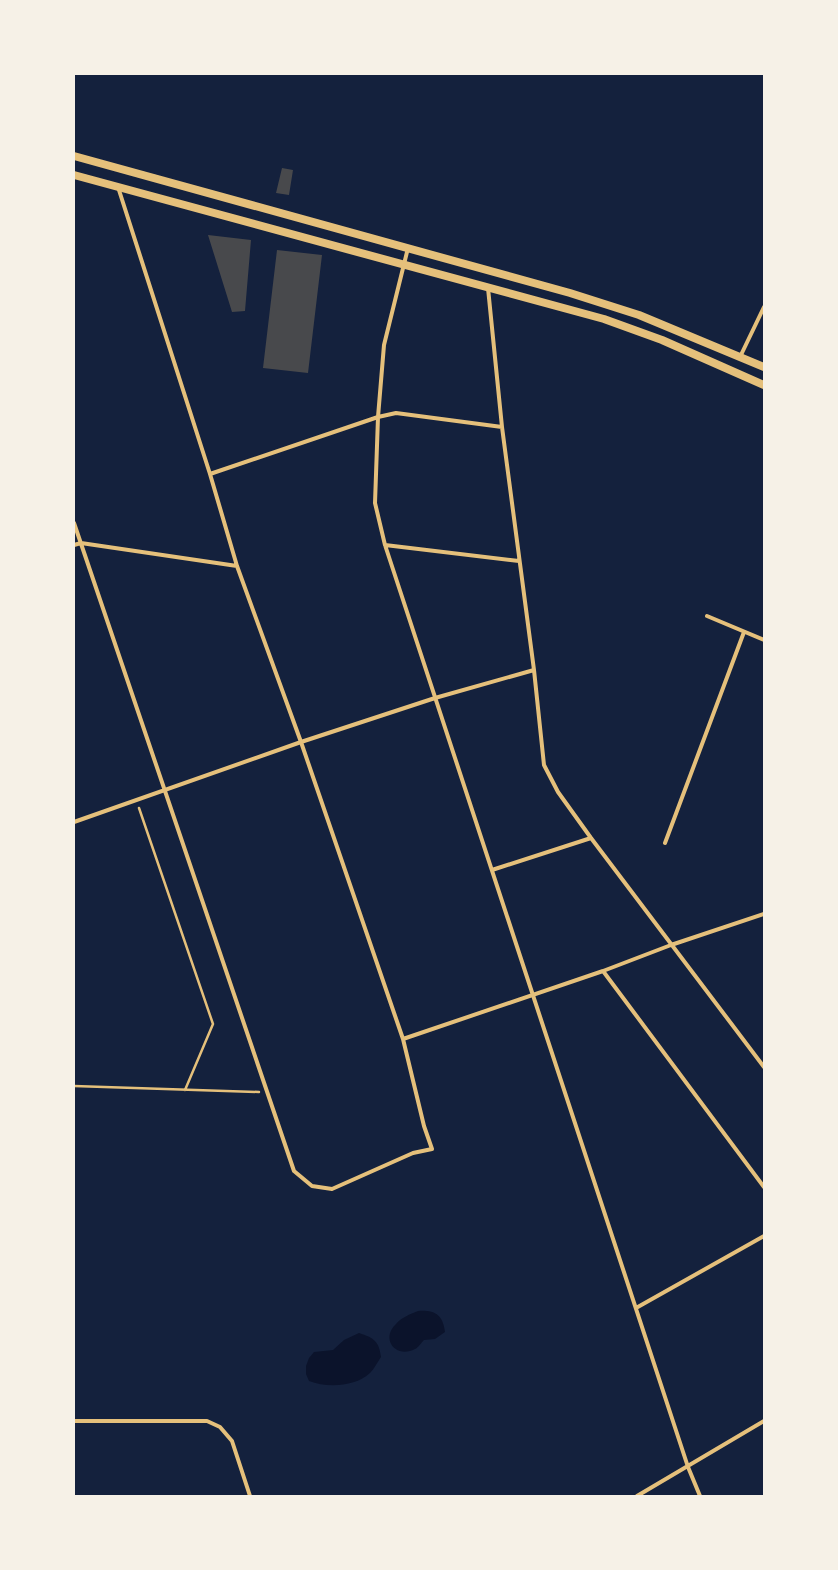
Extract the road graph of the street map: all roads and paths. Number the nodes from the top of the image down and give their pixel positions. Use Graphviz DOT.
graph roads {
  1 [pos="74,156"];
  2 [pos="74,175"];
  3 [pos="118,187"];
  4 [pos="408,248"];
  5 [pos="403,265"];
  6 [pos="488,288"];
  7 [pos="764,307"];
  8 [pos="740,357"];
  9 [pos="764,368"];
  10 [pos="764,385"];
  11 [pos="378,417"];
  12 [pos="502,427"];
  13 [pos="210,474"];
  14 [pos="74,523"];
  15 [pos="81,544"];
  16 [pos="74,545"];
  17 [pos="385,545"];
  18 [pos="519,562"];
  19 [pos="236,566"];
  20 [pos="707,616"];
  21 [pos="744,632"];
  22 [pos="764,640"];
  23 [pos="534,670"];
  24 [pos="435,698"];
  25 [pos="301,742"];
  26 [pos="164,790"];
  27 [pos="136,800"];
  28 [pos="74,822"];
  29 [pos="591,838"];
  30 [pos="664,842"];
  31 [pos="492,870"];
  32 [pos="764,914"];
  33 [pos="672,945"];
  34 [pos="603,971"];
  35 [pos="532,995"];
  36 [pos="403,1039"];
  37 [pos="764,1067"];
  38 [pos="74,1086"];
  39 [pos="185,1090"];
  40 [pos="267,1093"];
  41 [pos="764,1187"];
  42 [pos="764,1236"];
  43 [pos="636,1308"];
  44 [pos="74,1421"];
  45 [pos="764,1421"];
  46 [pos="688,1467"];
  47 [pos="250,1496"];
  48 [pos="637,1496"];
  49 [pos="700,1496"];
  1 -- 4 [label="main road"];
  2 -- 3 [label="main road"];
  3 -- 5 [label="main road"];
  3 -- 13 [label="street"];
  4 -- 5 [label="street"];
  4 -- 8 [label="main road"];
  5 -- 6 [label="main road"];
  5 -- 11 [label="street"];
  6 -- 10 [label="main road"];
  6 -- 12 [label="street"];
  7 -- 8 [label="street"];
  8 -- 9 [label="main road"];
  11 -- 12 [label="street"];
  11 -- 13 [label="street"];
  11 -- 17 [label="street"];
  12 -- 18 [label="street"];
  13 -- 19 [label="street"];
  14 -- 15 [label="street"];
  15 -- 16 [label="street"];
  15 -- 19 [label="street"];
  15 -- 26 [label="street"];
  17 -- 18 [label="street"];
  17 -- 24 [label="street"];
  18 -- 23 [label="street"];
  19 -- 25 [label="street"];
  20 -- 21 [label="street"];
  21 -- 22 [label="street"];
  21 -- 30 [label="street"];
  23 -- 24 [label="street"];
  23 -- 29 [label="street"];
  24 -- 25 [label="street"];
  24 -- 31 [label="street"];
  25 -- 26 [label="street"];
  25 -- 36 [label="street"];
  26 -- 27 [label="street"];
  26 -- 40 [label="street"];
  27 -- 28 [label="street"];
  27 -- 39 [label="path"];
  29 -- 31 [label="street"];
  29 -- 33 [label="street"];
  31 -- 35 [label="street"];
  32 -- 33 [label="street"];
  33 -- 34 [label="street"];
  33 -- 37 [label="street"];
  34 -- 35 [label="street"];
  34 -- 41 [label="street"];
  35 -- 36 [label="street"];
  35 -- 43 [label="street"];
  36 -- 40 [label="street"];
  38 -- 39 [label="path"];
  39 -- 40 [label="path"];
  42 -- 43 [label="street"];
  43 -- 46 [label="street"];
  44 -- 47 [label="street"];
  45 -- 46 [label="street"];
  46 -- 48 [label="street"];
  46 -- 49 [label="street"];
}
